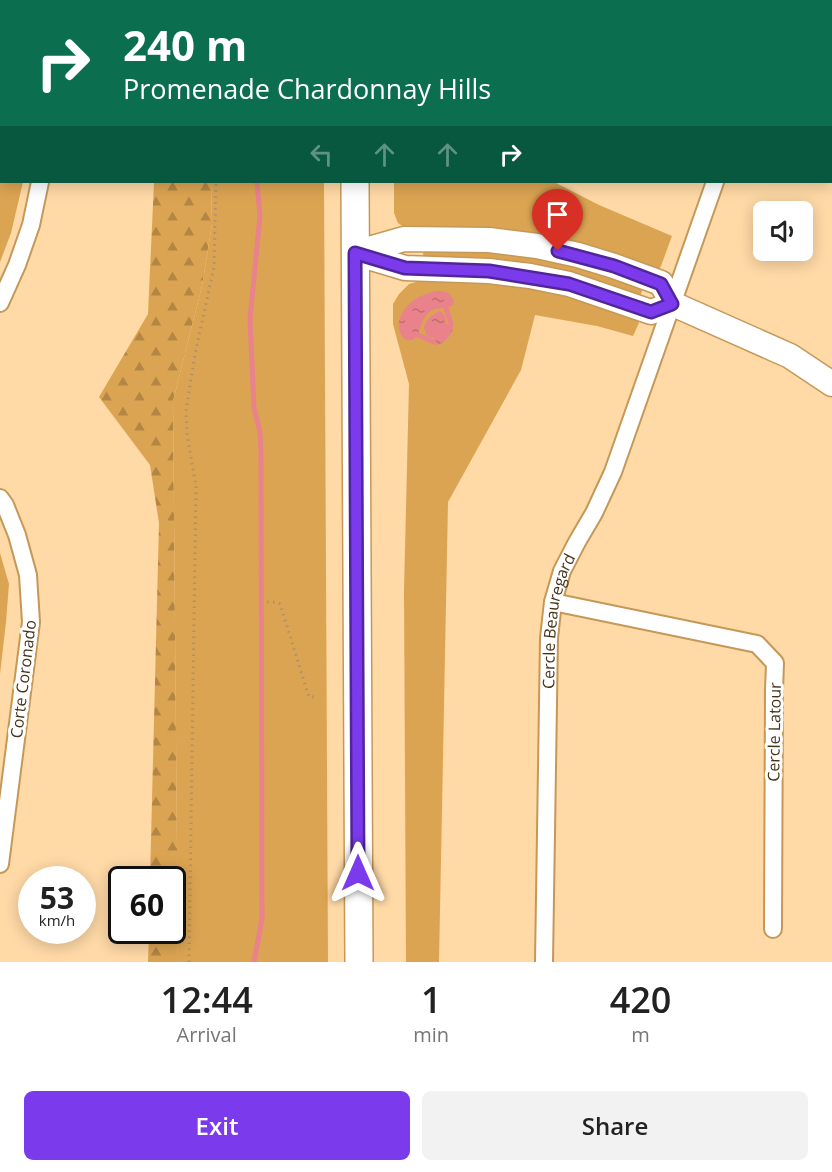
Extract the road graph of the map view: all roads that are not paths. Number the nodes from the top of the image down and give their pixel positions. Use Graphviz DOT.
graph roads {
  1 [pos="39,183"];
  2 [pos="355,183"];
  3 [pos="715,183"];
  4 [pos="355,253"];
  5 [pos="0,303"];
  6 [pos="672,304"];
  7 [pos="832,384"];
  8 [pos="0,498"];
  9 [pos="553,602"];
  10 [pos="0,864"];
  11 [pos="773,928"];
  12 [pos="358,962"];
  13 [pos="544,962"];
  1 -- 5 [label="street"];
  2 -- 4 [label="main road"];
  3 -- 6 [label="street, Cercle Beauregard"];
  4 -- 6 [label="street"];
  4 -- 12 [label="main road"];
  6 -- 7 [label="street"];
  6 -- 9 [label="street, Cercle Beauregard"];
  8 -- 10 [label="street, Corte Coronado"];
  9 -- 11 [label="street, Cercle Latour"];
  9 -- 13 [label="street, Cercle Beauregard"];
}
